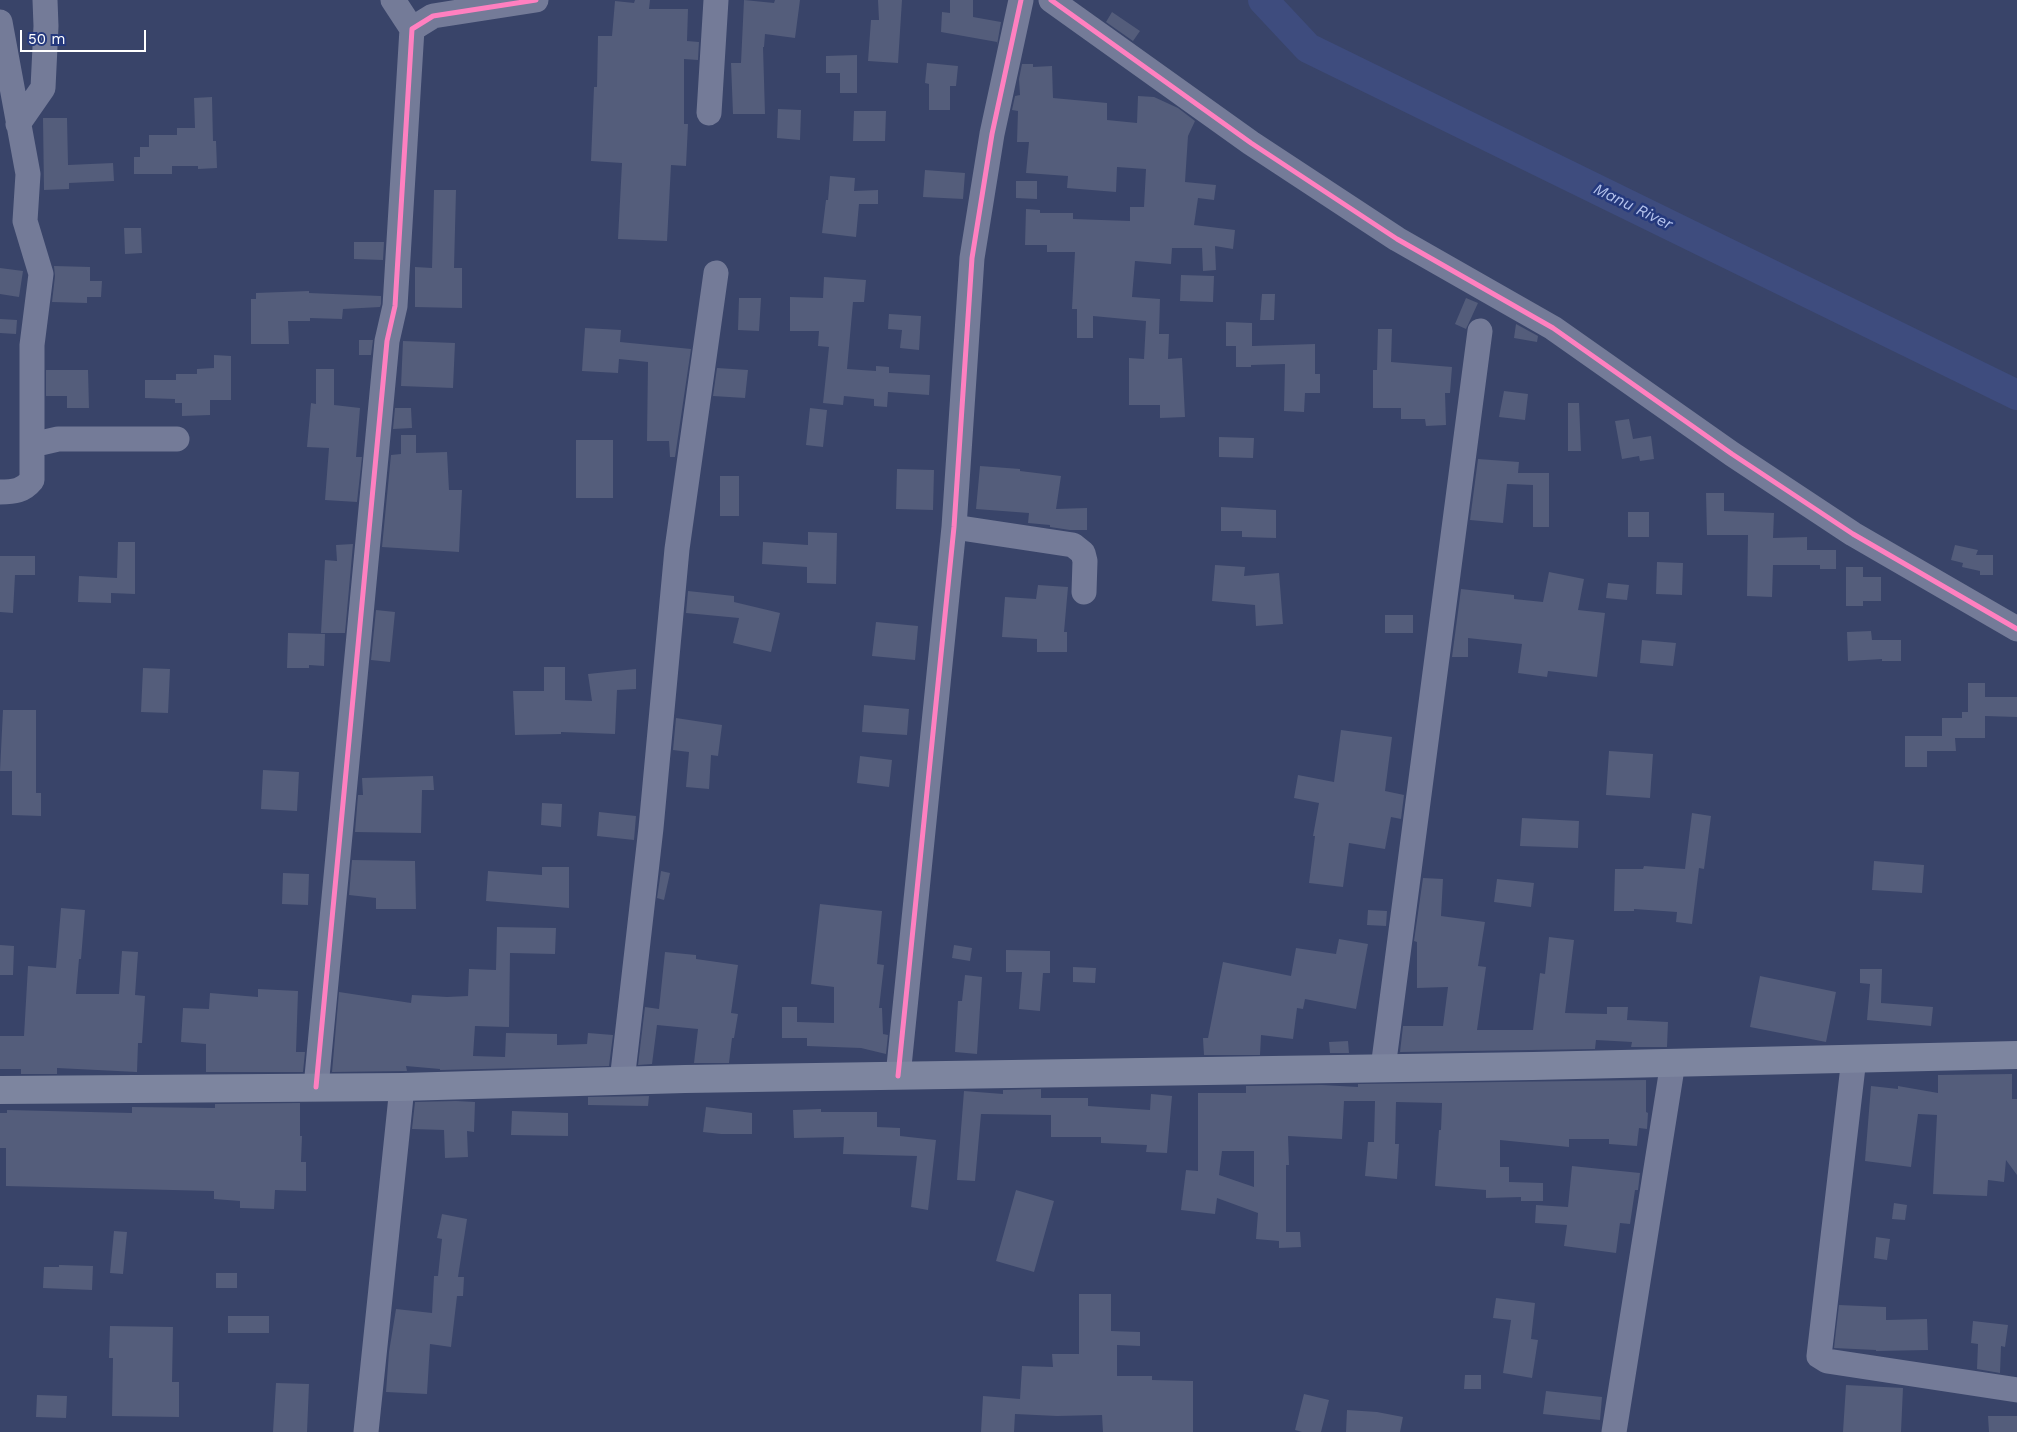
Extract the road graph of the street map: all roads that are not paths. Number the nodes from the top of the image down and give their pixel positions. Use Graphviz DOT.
graph roads {
  1 [pos="45,0"];
  2 [pos="392,0"];
  3 [pos="536,0"];
  4 [pos="716,0"];
  5 [pos="1021,0"];
  6 [pos="1051,0"];
  7 [pos="0,22"];
  8 [pos="412,28"];
  9 [pos="709,113"];
  10 [pos="18,124"];
  11 [pos="716,274"];
  12 [pos="1480,331"];
  13 [pos="177,439"];
  14 [pos="32,445"];
  15 [pos="0,492"];
  16 [pos="954,527"];
  17 [pos="1084,592"];
  18 [pos="2017,629"];
  19 [pos="2017,1055"];
  20 [pos="1854,1058"];
  21 [pos="1673,1062"];
  22 [pos="1383,1068"];
  23 [pos="898,1076"];
  24 [pos="622,1081"];
  25 [pos="402,1086"];
  26 [pos="316,1087"];
  27 [pos="0,1090"];
  28 [pos="2017,1390"];
  29 [pos="366,1432"];
  30 [pos="1614,1432"];
  1 -- 10 [label="street"];
  2 -- 8 [label="street"];
  3 -- 8 [label="street"];
  4 -- 9 [label="street"];
  5 -- 16 [label="street"];
  6 -- 18 [label="street"];
  7 -- 10 [label="street"];
  8 -- 26 [label="street"];
  10 -- 14 [label="street"];
  11 -- 24 [label="street"];
  12 -- 22 [label="street"];
  13 -- 14 [label="street"];
  14 -- 15 [label="street"];
  16 -- 17 [label="street"];
  16 -- 23 [label="street"];
  19 -- 20 [label="main road"];
  20 -- 21 [label="main road"];
  20 -- 28 [label="street"];
  21 -- 22 [label="main road"];
  21 -- 30 [label="street"];
  22 -- 23 [label="main road"];
  23 -- 24 [label="main road"];
  24 -- 25 [label="main road"];
  25 -- 26 [label="main road"];
  25 -- 29 [label="street"];
  26 -- 27 [label="main road"];
}
